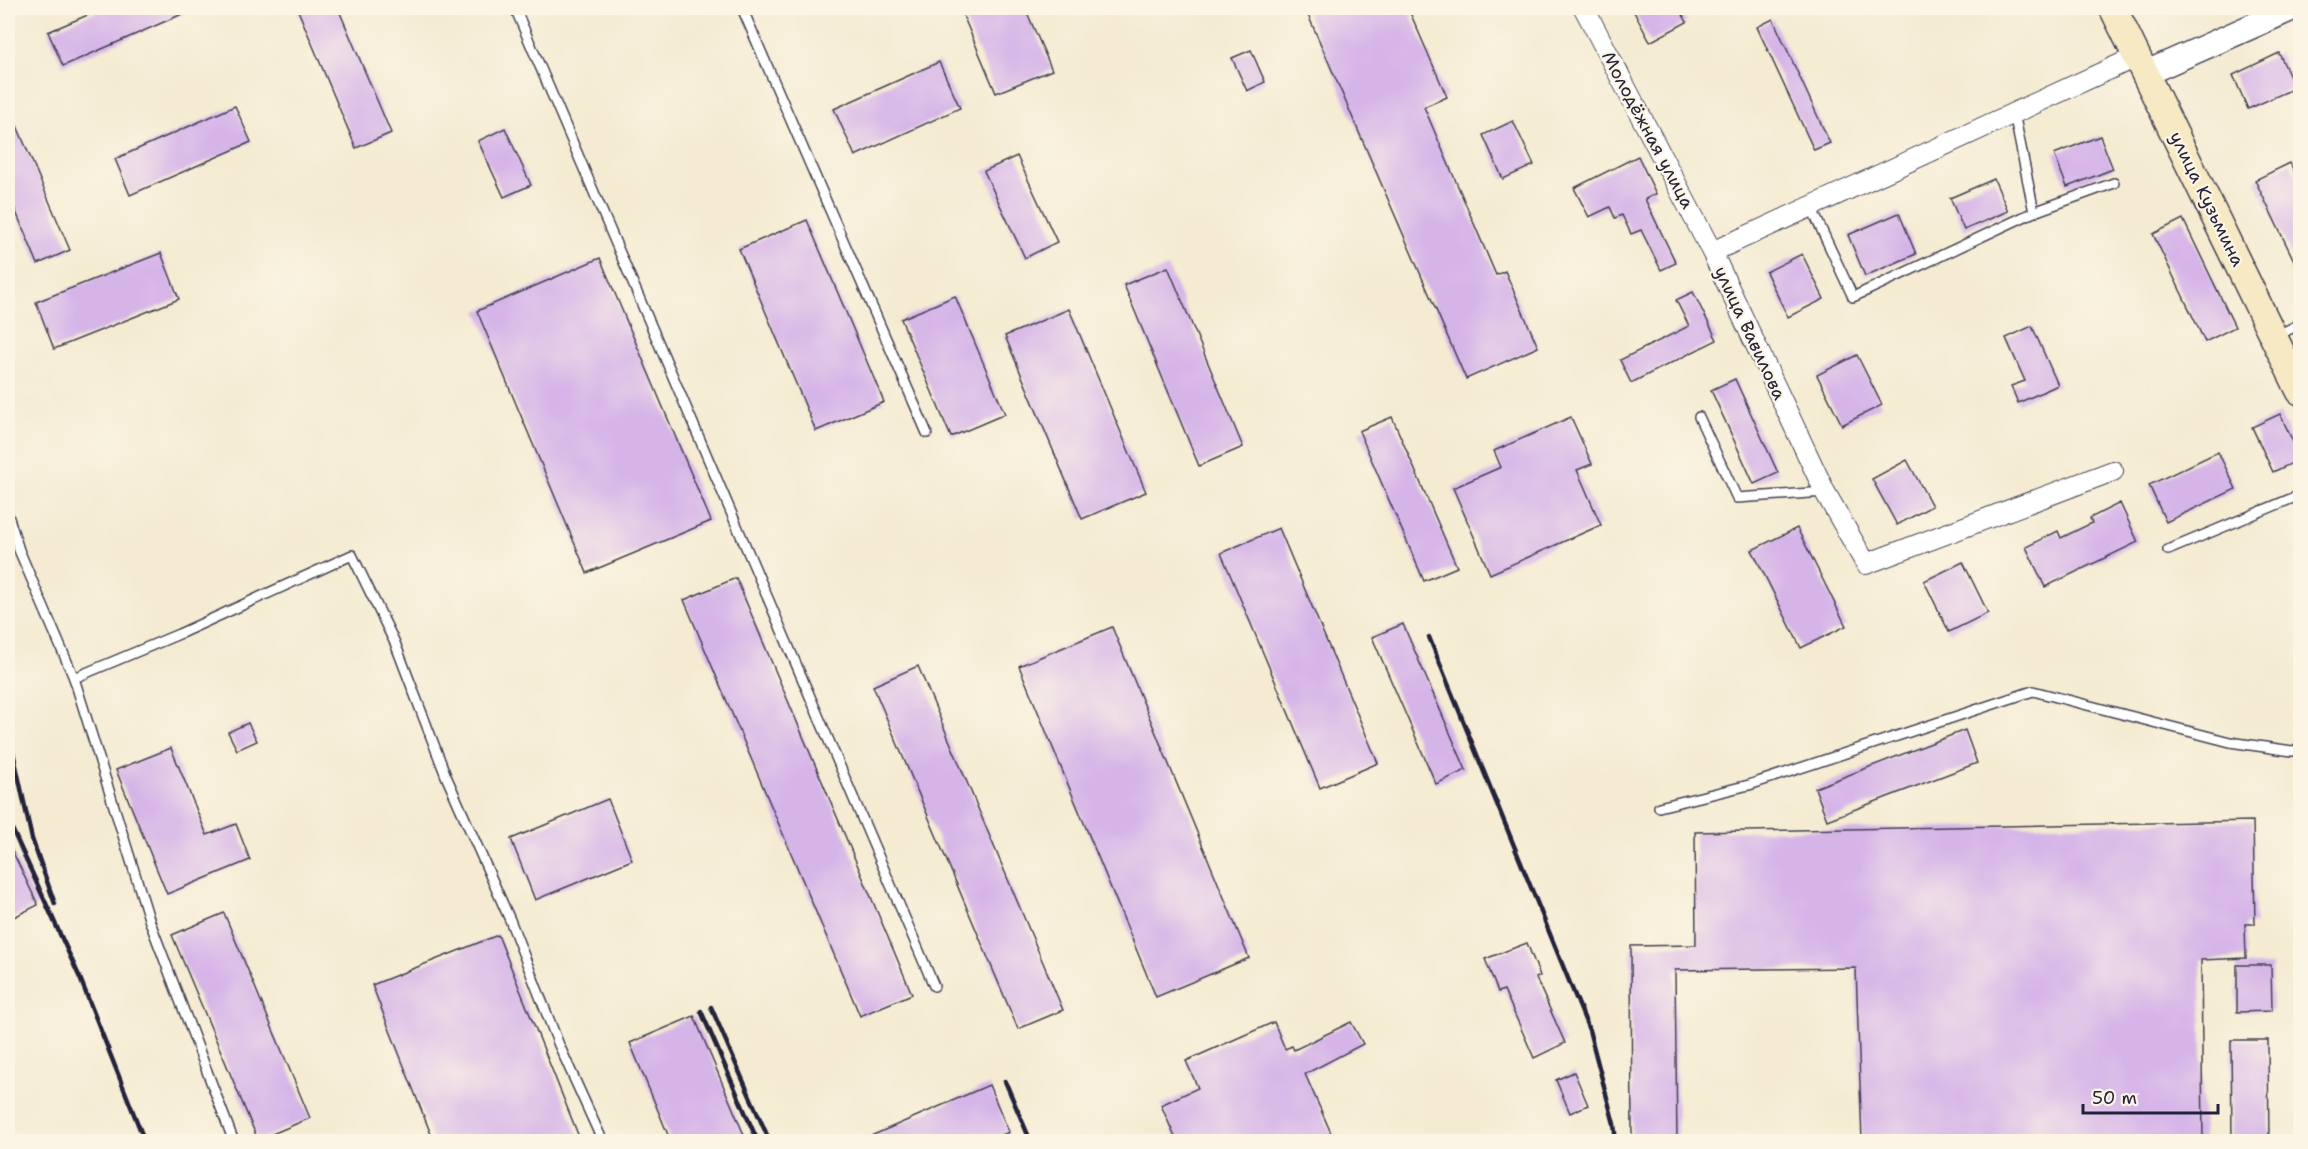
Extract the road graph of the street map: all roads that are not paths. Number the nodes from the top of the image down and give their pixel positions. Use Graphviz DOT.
graph roads {
  1 [pos="516,8"];
  2 [pos="741,8"];
  3 [pos="1584,8"];
  4 [pos="2113,8"];
  5 [pos="2293,8"];
  6 [pos="2142,65"];
  7 [pos="2014,113"];
  8 [pos="2114,183"];
  9 [pos="1811,207"];
  10 [pos="2034,212"];
  11 [pos="1712,252"];
  12 [pos="2301,324"];
  13 [pos="2274,337"];
  14 [pos="2301,391"];
  15 [pos="1699,417"];
  16 [pos="927,433"];
  17 [pos="2113,471"];
  18 [pos="1825,492"];
  19 [pos="2301,495"];
  20 [pos="8,515"];
  21 [pos="2168,550"];
  22 [pos="74,678"];
  23 [pos="2301,750"];
  24 [pos="1659,807"];
  25 [pos="934,986"];
  26 [pos="234,1142"];
  27 [pos="603,1142"];
  1 -- 25 [label="lane"];
  2 -- 16 [label="lane"];
  3 -- 11 [label="street, Молодёжная улица"];
  4 -- 6 [label="main road, улица Кузьмина"];
  5 -- 6 [label="street, улица Вавилова"];
  6 -- 7 [label="street, улица Вавилова"];
  6 -- 13 [label="main road, улица Кузьмина"];
  7 -- 9 [label="street, улица Вавилова"];
  7 -- 10 [label="lane"];
  8 -- 10 [label="lane"];
  9 -- 10 [label="lane"];
  9 -- 11 [label="street, улица Вавилова"];
  11 -- 18 [label="street, улица Вавилова"];
  12 -- 13 [label="lane"];
  13 -- 14 [label="main road, улица Кузьмина"];
  15 -- 18 [label="lane"];
  17 -- 18 [label="street, улица Вавилова"];
  19 -- 21 [label="lane"];
  20 -- 22 [label="lane"];
  22 -- 26 [label="lane"];
  22 -- 27 [label="lane"];
  23 -- 24 [label="lane"];
}
